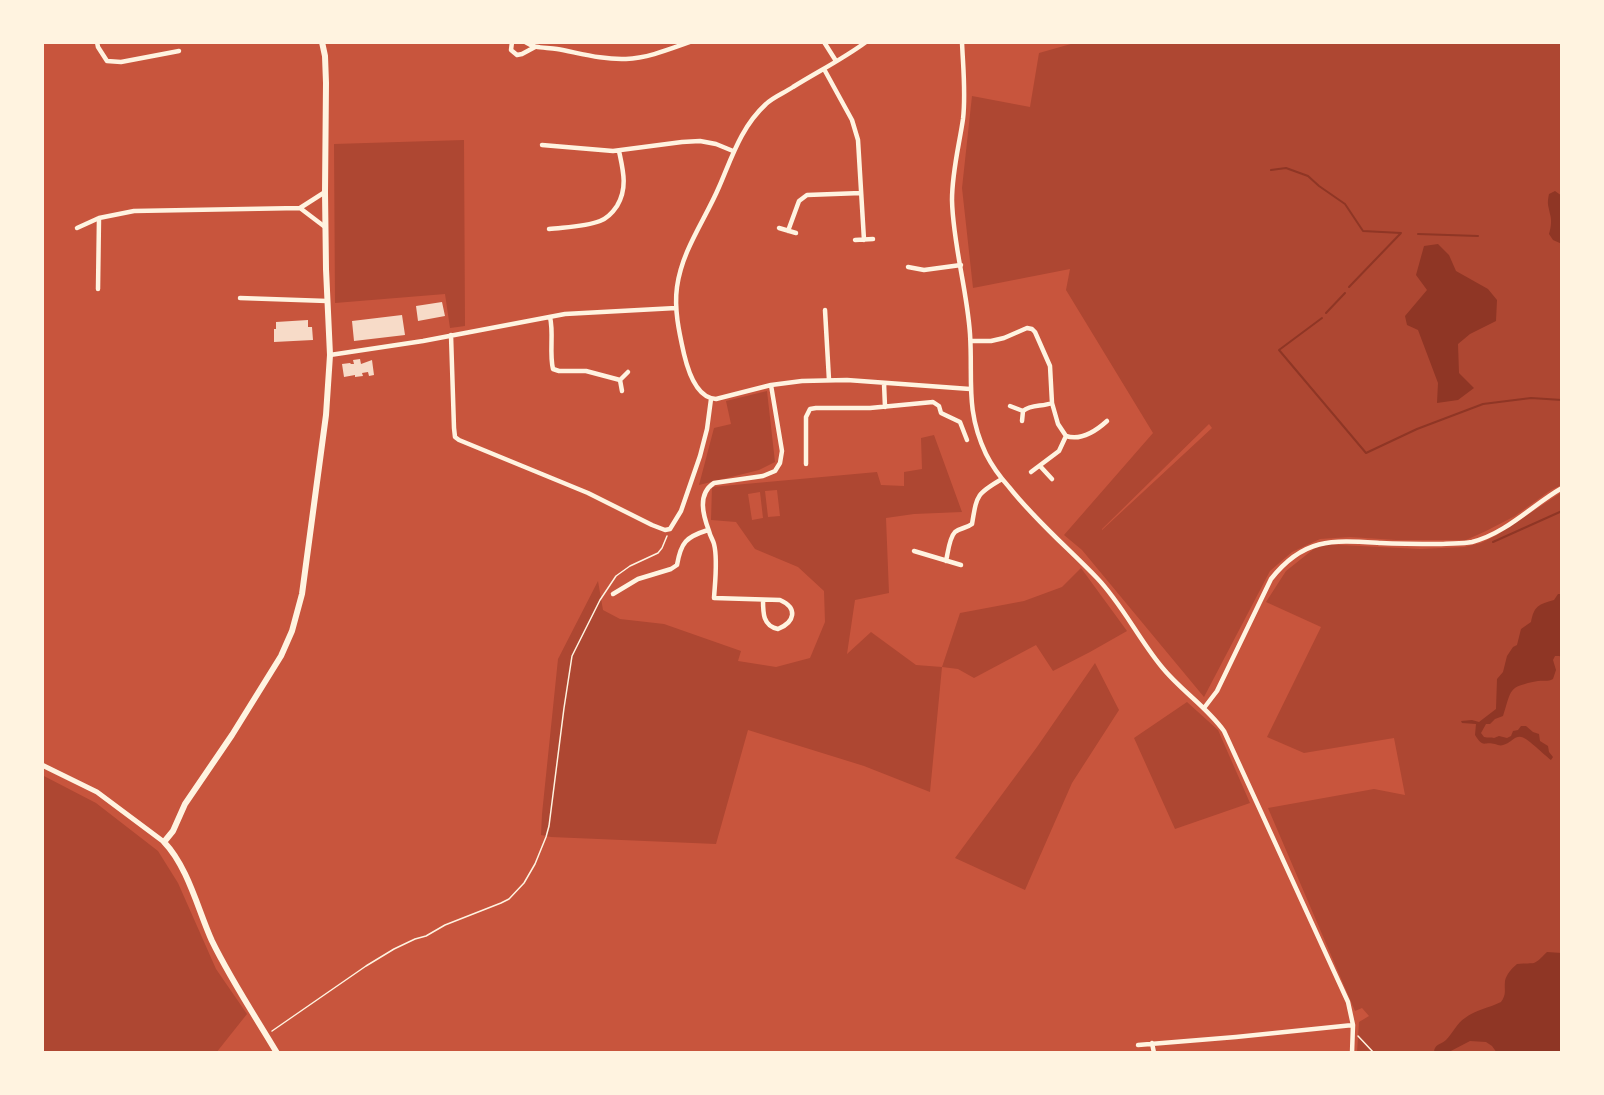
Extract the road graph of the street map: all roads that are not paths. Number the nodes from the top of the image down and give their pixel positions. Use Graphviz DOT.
graph roads {
  1 [pos="97,42"];
  2 [pos="322,42"];
  3 [pos="512,42"];
  4 [pos="525,42"];
  5 [pos="690,42"];
  6 [pos="824,42"];
  7 [pos="866,42"];
  8 [pos="962,42"];
  9 [pos="535,47"];
  10 [pos="179,51"];
  11 [pos="836,61"];
  12 [pos="824,69"];
  13 [pos="551,138"];
  14 [pos="542,145"];
  15 [pos="550,145"];
  16 [pos="619,151"];
  17 [pos="734,151"];
  18 [pos="325,192"];
  19 [pos="861,193"];
  20 [pos="300,208"];
  21 [pos="99,218"];
  22 [pos="557,220"];
  23 [pos="325,227"];
  24 [pos="77,228"];
  25 [pos="558,228"];
  26 [pos="779,228"];
  27 [pos="549,229"];
  28 [pos="788,231"];
  29 [pos="796,233"];
  30 [pos="873,239"];
  31 [pos="855,240"];
  32 [pos="864,240"];
  33 [pos="961,265"];
  34 [pos="908,267"];
  35 [pos="98,289"];
  36 [pos="240,298"];
  37 [pos="327,301"];
  38 [pos="676,308"];
  39 [pos="825,310"];
  40 [pos="550,317"];
  41 [pos="452,335"];
  42 [pos="971,341"];
  43 [pos="330,355"];
  44 [pos="628,372"];
  45 [pos="620,380"];
  46 [pos="829,380"];
  47 [pos="884,383"];
  48 [pos="771,385"];
  49 [pos="970,389"];
  50 [pos="622,391"];
  51 [pos="711,399"];
  52 [pos="1052,403"];
  53 [pos="1010,406"];
  54 [pos="885,407"];
  55 [pos="1023,411"];
  56 [pos="1023,421"];
  57 [pos="1107,421"];
  58 [pos="1101,427"];
  59 [pos="1106,432"];
  60 [pos="1066,436"];
  61 [pos="967,440"];
  62 [pos="806,464"];
  63 [pos="1041,466"];
  64 [pos="1031,472"];
  65 [pos="1052,478"];
  66 [pos="1002,479"];
  67 [pos="1562,488"];
  68 [pos="708,530"];
  69 [pos="914,550"];
  70 [pos="946,561"];
  71 [pos="962,566"];
  72 [pos="613,594"];
  73 [pos="763,600"];
  74 [pos="1204,708"];
  75 [pos="42,765"];
  76 [pos="164,842"];
  77 [pos="1353,1024"];
  78 [pos="1152,1043"];
  79 [pos="1138,1044"];
  80 [pos="277,1053"];
  81 [pos="1154,1053"];
  82 [pos="1352,1053"];
  1 -- 10 [label="street"];
  2 -- 18 [label="main road"];
  3 -- 9 [label="street"];
  4 -- 9 [label="street"];
  5 -- 9 [label="street"];
  6 -- 11 [label="street"];
  7 -- 11 [label="street"];
  8 -- 33 [label="street"];
  11 -- 12 [label="street"];
  12 -- 17 [label="street"];
  12 -- 19 [label="street"];
  13 -- 15 [label="street"];
  14 -- 15 [label="street"];
  15 -- 16 [label="street"];
  16 -- 17 [label="street"];
  16 -- 25 [label="street"];
  17 -- 38 [label="street"];
  18 -- 20 [label="street"];
  18 -- 23 [label="main road"];
  19 -- 28 [label="street"];
  19 -- 32 [label="street"];
  20 -- 21 [label="street"];
  20 -- 23 [label="street"];
  21 -- 24 [label="street"];
  21 -- 35 [label="street"];
  22 -- 25 [label="street"];
  23 -- 37 [label="main road"];
  25 -- 27 [label="street"];
  26 -- 28 [label="street"];
  28 -- 29 [label="street"];
  30 -- 32 [label="street"];
  31 -- 32 [label="street"];
  33 -- 34 [label="street"];
  33 -- 42 [label="street"];
  36 -- 37 [label="street"];
  37 -- 43 [label="main road"];
  38 -- 40 [label="street"];
  38 -- 51 [label="street"];
  39 -- 46 [label="street"];
  40 -- 41 [label="street"];
  40 -- 45 [label="street"];
  41 -- 43 [label="street"];
  41 -- 51 [label="street"];
  42 -- 49 [label="street"];
  42 -- 52 [label="street"];
  43 -- 76 [label="main road"];
  44 -- 45 [label="street"];
  45 -- 50 [label="street"];
  46 -- 47 [label="street"];
  46 -- 48 [label="street"];
  47 -- 49 [label="street"];
  47 -- 54 [label="street"];
  48 -- 51 [label="street"];
  48 -- 68 [label="street"];
  49 -- 66 [label="street"];
  52 -- 55 [label="street"];
  52 -- 60 [label="street"];
  53 -- 55 [label="street"];
  54 -- 61 [label="street"];
  54 -- 62 [label="street"];
  55 -- 56 [label="street"];
  57 -- 58 [label="street"];
  58 -- 59 [label="street"];
  58 -- 60 [label="street"];
  60 -- 63 [label="street"];
  63 -- 64 [label="street"];
  63 -- 65 [label="street"];
  66 -- 70 [label="street"];
  66 -- 74 [label="street"];
  67 -- 74 [label="street"];
  68 -- 72 [label="street"];
  68 -- 73 [label="street"];
  69 -- 70 [label="street"];
  70 -- 71 [label="street"];
  73 -- 73 [label="street"];
  74 -- 77 [label="street"];
  75 -- 76 [label="street"];
  76 -- 80 [label="main road"];
  77 -- 78 [label="street"];
  77 -- 82 [label="street"];
  78 -- 79 [label="street"];
  78 -- 81 [label="street"];
}
